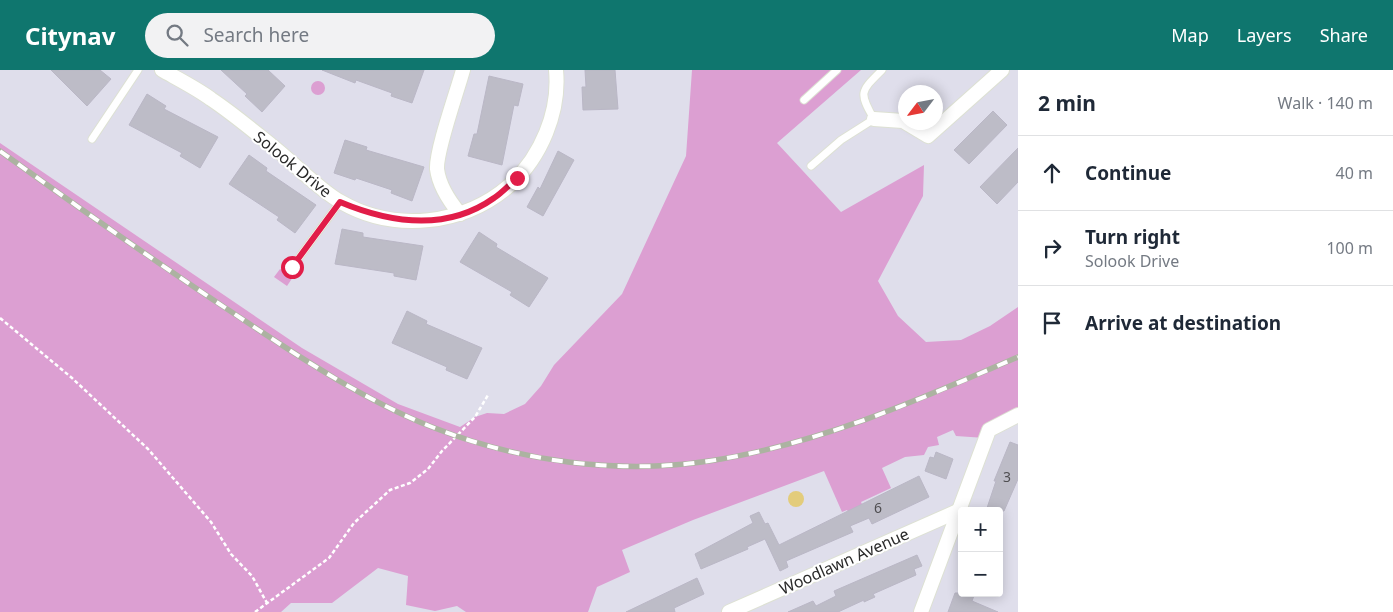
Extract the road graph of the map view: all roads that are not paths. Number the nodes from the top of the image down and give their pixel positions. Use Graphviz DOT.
graph roads {
  1 [pos="138,70"];
  2 [pos="162,70"];
  3 [pos="463,70"];
  4 [pos="556,70"];
  5 [pos="837,70"];
  6 [pos="882,70"];
  7 [pos="1002,70"];
  8 [pos="804,100"];
  9 [pos="874,119"];
  10 [pos="92,139"];
  11 [pos="811,166"];
  12 [pos="340,202"];
  13 [pos="460,214"];
  14 [pos="292,267"];
  15 [pos="1018,415"];
  16 [pos="960,507"];
  17 [pos="958,511"];
  18 [pos="733,611"];
  19 [pos="921,612"];
  1 -- 10 [label="lane"];
  2 -- 12 [label="street, Solook Drive"];
  3 -- 13 [label="street"];
  4 -- 13 [label="street, Solook Drive"];
  5 -- 8 [label="lane"];
  6 -- 9 [label="lane"];
  7 -- 9 [label="street"];
  9 -- 11 [label="lane"];
  12 -- 13 [label="street, Solook Drive"];
  12 -- 14 [label="lane"];
  15 -- 16 [label="street"];
  17 -- 18 [label="street, Woodlawn Avenue"];
  17 -- 19 [label="street"];
}
